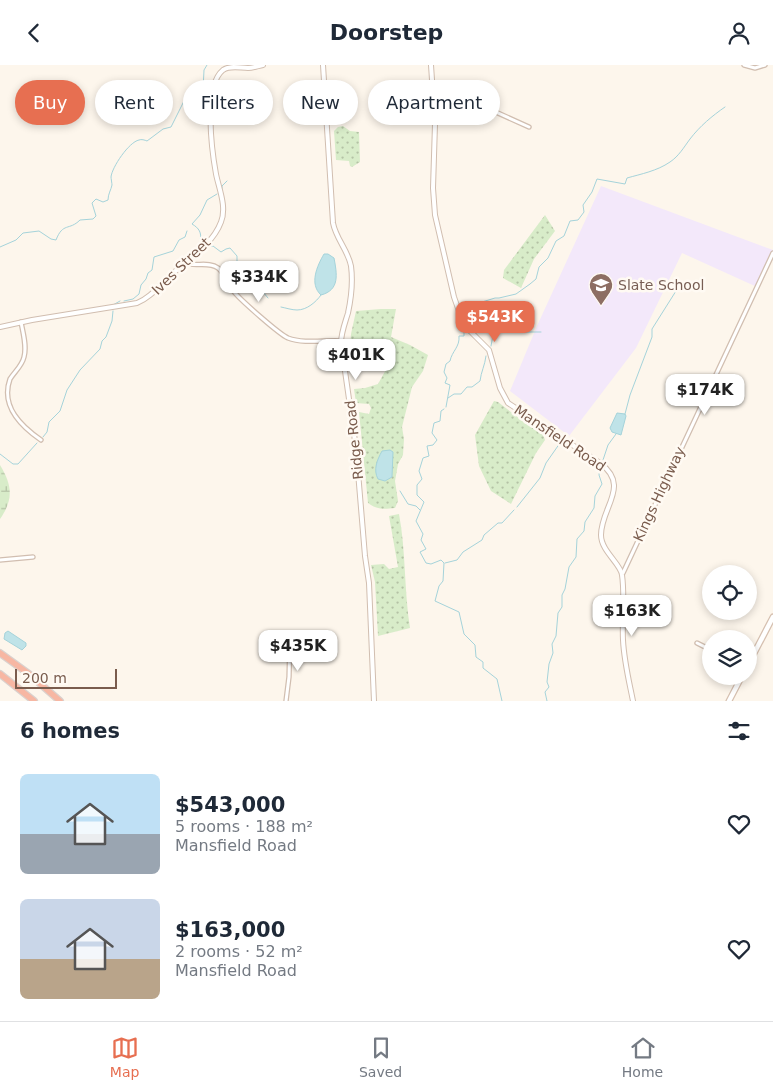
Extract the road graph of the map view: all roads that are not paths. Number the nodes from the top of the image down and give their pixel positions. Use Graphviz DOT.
graph roads {
  1 [pos="260,65"];
  2 [pos="323,65"];
  3 [pos="431,65"];
  4 [pos="744,65"];
  5 [pos="765,65"];
  6 [pos="432,80"];
  7 [pos="500,114"];
  8 [pos="436,125"];
  9 [pos="529,127"];
  10 [pos="773,253"];
  11 [pos="185,263"];
  12 [pos="20,322"];
  13 [pos="0,327"];
  14 [pos="341,341"];
  15 [pos="41,440"];
  16 [pos="33,557"];
  17 [pos="0,560"];
  18 [pos="622,573"];
  19 [pos="773,617"];
  20 [pos="290,640"];
  21 [pos="696,643"];
  22 [pos="702,646"];
  23 [pos="757,648"];
  24 [pos="0,653"];
  25 [pos="0,674"];
  26 [pos="737,685"];
  27 [pos="34,701"];
  28 [pos="60,701"];
  29 [pos="286,701"];
  30 [pos="374,701"];
  31 [pos="633,701"];
  32 [pos="729,701"];
  1 -- 11 [label="street, Ives Street"];
  2 -- 14 [label="street, Ridge Road"];
  3 -- 6 [label="street, Mansfield Road"];
  4 -- 5 [label="street"];
  7 -- 9 [label="street"];
  8 -- 18 [label="street, Mansfield Road"];
  10 -- 18 [label="street, Kings Highway"];
  11 -- 12 [label="street, Ives Street"];
  11 -- 14 [label="street"];
  12 -- 13 [label="street, Ives Street"];
  12 -- 15 [label="street"];
  14 -- 30 [label="street, Ridge Road"];
  16 -- 17 [label="street"];
  18 -- 31 [label="street"];
  19 -- 23 [label="main road"];
  20 -- 29 [label="street"];
  21 -- 22 [label="street"];
  24 -- 28 [label="highway"];
  25 -- 27 [label="highway"];
  26 -- 32 [label="main road"];
}
